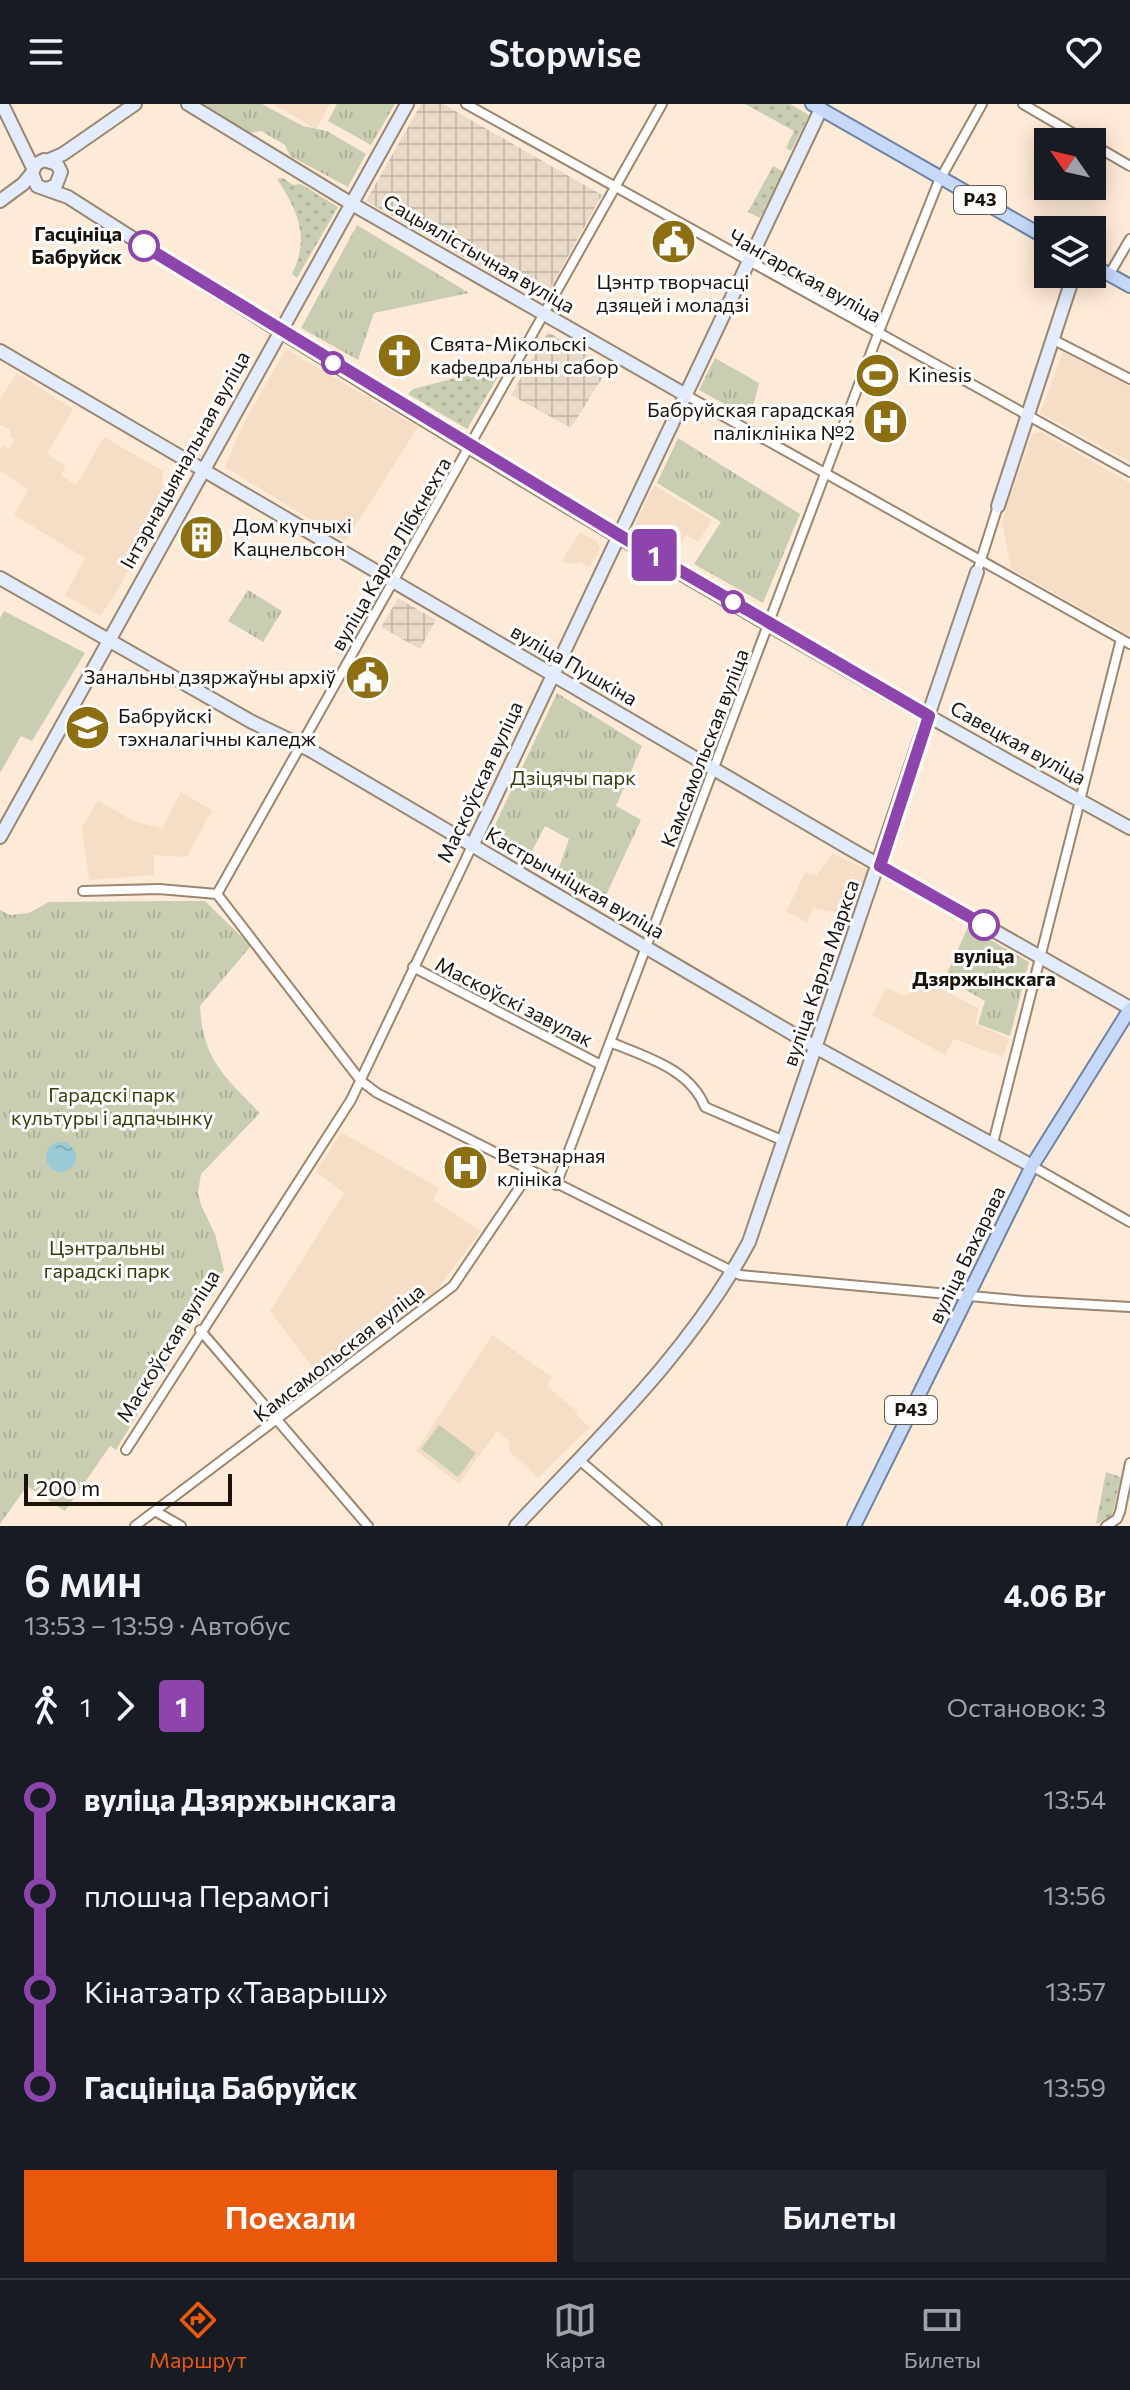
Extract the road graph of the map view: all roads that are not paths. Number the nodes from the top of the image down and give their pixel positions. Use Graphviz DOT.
graph roads {
  1 [pos="2,104"];
  2 [pos="135,104"];
  3 [pos="188,104"];
  4 [pos="407,104"];
  5 [pos="466,104"];
  6 [pos="662,104"];
  7 [pos="982,104"];
  8 [pos="1023,104"];
  9 [pos="818,106"];
  10 [pos="1064,128"];
  11 [pos="1106,152"];
  12 [pos="44,166"];
  13 [pos="1130,166"];
  14 [pos="941,178"];
  15 [pos="23,184"];
  16 [pos="42,188"];
  17 [pos="615,189"];
  18 [pos="66,196"];
  19 [pos="0,201"];
  20 [pos="352,204"];
  21 [pos="1034,231"];
  22 [pos="1130,239"];
  23 [pos="749,263"];
  24 [pos="1106,273"];
  25 [pos="1109,275"];
  26 [pos="1130,286"];
  27 [pos="1069,288"];
  28 [pos="544,314"];
  29 [pos="279,331"];
  30 [pos="878,334"];
  31 [pos="1052,339"];
  32 [pos="0,351"];
  33 [pos="1130,379"];
  34 [pos="684,394"];
  35 [pos="1027,415"];
  36 [pos="471,446"];
  37 [pos="202,470"];
  38 [pos="1130,472"];
  39 [pos="826,473"];
  40 [pos="998,506"];
  41 [pos="619,535"];
  42 [pos="979,567"];
  43 [pos="0,578"];
  44 [pos="393,583"];
  45 [pos="769,624"];
  46 [pos="1121,639"];
  47 [pos="108,641"];
  48 [pos="1130,644"];
  49 [pos="552,675"];
  50 [pos="929,716"];
  51 [pos="301,746"];
  52 [pos="714,769"];
  53 [pos="1080,800"];
  54 [pos="1130,828"];
  55 [pos="0,837"];
  56 [pos="472,846"];
  57 [pos="880,866"];
  58 [pos="83,891"];
  59 [pos="217,894"];
  60 [pos="646,947"];
  61 [pos="1040,956"];
  62 [pos="413,967"];
  63 [pos="1130,1009"];
  64 [pos="610,1042"];
  65 [pos="817,1048"];
  66 [pos="601,1065"];
  67 [pos="361,1081"];
  68 [pos="784,1141"];
  69 [pos="993,1143"];
  70 [pos="1032,1166"];
  71 [pos="530,1172"];
  72 [pos="556,1185"];
  73 [pos="1130,1222"];
  74 [pos="732,1272"];
  75 [pos="970,1295"];
  76 [pos="1130,1307"];
  77 [pos="200,1330"];
  78 [pos="278,1421"];
  79 [pos="126,1450"];
  80 [pos="578,1459"];
  81 [pos="1130,1463"];
  82 [pos="155,1511"];
  83 [pos="135,1526"];
  84 [pos="181,1526"];
  85 [pos="368,1526"];
  86 [pos="516,1526"];
  87 [pos="657,1526"];
  88 [pos="854,1526"];
  89 [pos="1106,1526"];
  1 -- 12 [label="main road"];
  2 -- 12 [label="main road"];
  3 -- 20 [label="main road, Сацыялістычная вуліца"];
  4 -- 20 [label="main road, Інтэрнацыянальная вуліца"];
  5 -- 17 [label="street, Чангарская вуліца"];
  6 -- 17 [label="street, вуліца Карла Лібкнехта"];
  7 -- 14 [label="street, Камсамольская вуліца"];
  8 -- 10 [label="street"];
  9 -- 14 [label="main road, Р43"];
  9 -- 23 [label="main road, Маскоўская вуліца"];
  11 -- 13 [label="street"];
  12 -- 15 [label="main road"];
  12 -- 16 [label="main road"];
  12 -- 16 [label="main road"];
  12 -- 18 [label="main road"];
  14 -- 21 [label="main road, Р43"];
  14 -- 30 [label="street, Камсамольская вуліца"];
  15 -- 16 [label="main road, Савецкая вуліца"];
  15 -- 19 [label="main road"];
  16 -- 18 [label="main road, Савецкая вуліца"];
  17 -- 23 [label="street, Чангарская вуліца"];
  17 -- 28 [label="street, вуліца Карла Лібкнехта"];
  18 -- 29 [label="main road, Савецкая вуліца"];
  20 -- 28 [label="main road, Сацыялістычная вуліца"];
  20 -- 29 [label="main road, Інтэрнацыянальная вуліца"];
  22 -- 25 [label="street"];
  23 -- 30 [label="street, Чангарская вуліца"];
  23 -- 34 [label="main road, Маскоўская вуліца"];
  24 -- 25 [label="main road"];
  25 -- 26 [label="main road"];
  27 -- 31 [label="main road, вуліца Карла Маркса"];
  28 -- 34 [label="main road, Сацыялістычная вуліца"];
  28 -- 36 [label="street, вуліца Карла Лібкнехта"];
  29 -- 36 [label="main road, Савецкая вуліца"];
  29 -- 37 [label="main road, Інтэрнацыянальная вуліца"];
  30 -- 35 [label="street, Чангарская вуліца"];
  30 -- 39 [label="street, Камсамольская вуліца"];
  31 -- 33 [label="street"];
  31 -- 35 [label="main road, вуліца Карла Маркса"];
  32 -- 37 [label="main road, вуліца Пушкіна"];
  34 -- 39 [label="street, Сацыялістычная вуліца"];
  34 -- 41 [label="main road, Маскоўская вуліца"];
  35 -- 38 [label="street, Чангарская вуліца"];
  35 -- 40 [label="main road, вуліца Карла Маркса"];
  36 -- 41 [label="main road, Савецкая вуліца"];
  36 -- 44 [label="street, вуліца Карла Лібкнехта"];
  37 -- 44 [label="main road, вуліца Пушкіна"];
  37 -- 47 [label="main road, Інтэрнацыянальная вуліца"];
  39 -- 42 [label="street, Сацыялістычная вуліца"];
  39 -- 45 [label="street, Камсамольская вуліца"];
  40 -- 42 [label="street, вуліца Карла Маркса"];
  41 -- 45 [label="main road, Савецкая вуліца"];
  41 -- 49 [label="main road, Маскоўская вуліца"];
  42 -- 46 [label="street, Сацыялістычная вуліца"];
  42 -- 50 [label="main road, вуліца Карла Маркса"];
  43 -- 47 [label="main road, Кастрычніцкая вуліца"];
  44 -- 49 [label="main road, вуліца Пушкіна"];
  44 -- 51 [label="street, вуліца Карла Лібкнехта"];
  45 -- 50 [label="main road, Савецкая вуліца"];
  45 -- 52 [label="street, Камсамольская вуліца"];
  46 -- 48 [label="street, Сацыялістычная вуліца"];
  46 -- 53 [label="street"];
  47 -- 51 [label="main road, Кастрычніцкая вуліца"];
  47 -- 55 [label="main road, Інтэрнацыянальная вуліца"];
  49 -- 52 [label="main road, вуліца Пушкіна"];
  49 -- 56 [label="main road, Маскоўская вуліца"];
  50 -- 53 [label="main road, Савецкая вуліца"];
  50 -- 57 [label="main road, вуліца Карла Маркса"];
  51 -- 56 [label="main road, Кастрычніцкая вуліца"];
  51 -- 59 [label="street, вуліца Карла Лібкнехта"];
  52 -- 57 [label="main road, вуліца Пушкіна"];
  52 -- 60 [label="street, Камсамольская вуліца"];
  53 -- 54 [label="main road, Савецкая вуліца"];
  53 -- 61 [label="street"];
  56 -- 60 [label="main road, Кастрычніцкая вуліца"];
  56 -- 62 [label="street, Маскоўская вуліца"];
  57 -- 61 [label="main road, вуліца Пушкіна"];
  57 -- 65 [label="main road, вуліца Карла Маркса"];
  58 -- 59 [label="street"];
  59 -- 67 [label="street"];
  60 -- 64 [label="street, Камсамольская вуліца"];
  60 -- 65 [label="main road, Кастрычніцкая вуліца"];
  61 -- 63 [label="main road, вуліца Пушкіна"];
  61 -- 69 [label="street"];
  62 -- 66 [label="street, Маскоўскі завулак"];
  62 -- 67 [label="street, Маскоўская вуліца"];
  63 -- 70 [label="main road, вуліца Бахарава / Р43"];
  64 -- 66 [label="street, Камсамольская вуліца"];
  64 -- 68 [label="street, Маскоўскі завулак"];
  65 -- 68 [label="main road, вуліца Карла Маркса"];
  65 -- 69 [label="main road, Кастрычніцкая вуліца"];
  66 -- 72 [label="street, Камсамольская вуліца"];
  67 -- 71 [label="street"];
  67 -- 77 [label="street, Маскоўская вуліца"];
  68 -- 74 [label="main road, вуліца Карла Маркса"];
  69 -- 70 [label="main road, Кастрычніцкая вуліца"];
  70 -- 73 [label="street, Кастрычніцкая вуліца"];
  70 -- 75 [label="main road, вуліца Бахарава / Р43"];
  71 -- 72 [label="street"];
  71 -- 78 [label="street, Камсамольская вуліца"];
  72 -- 74 [label="street"];
  74 -- 75 [label="street"];
  74 -- 80 [label="main road, вуліца Карла Маркса"];
  75 -- 76 [label="street"];
  75 -- 88 [label="main road, вуліца Бахарава / Р43"];
  77 -- 78 [label="street"];
  77 -- 79 [label="street, Маскоўская вуліца"];
  78 -- 82 [label="street, Камсамольская вуліца"];
  78 -- 85 [label="street"];
  80 -- 86 [label="main road, вуліца Карла Маркса"];
  80 -- 87 [label="street"];
  81 -- 89 [label="street"];
  82 -- 83 [label="street, Камсамольская вуліца"];
  82 -- 84 [label="street"];
}
